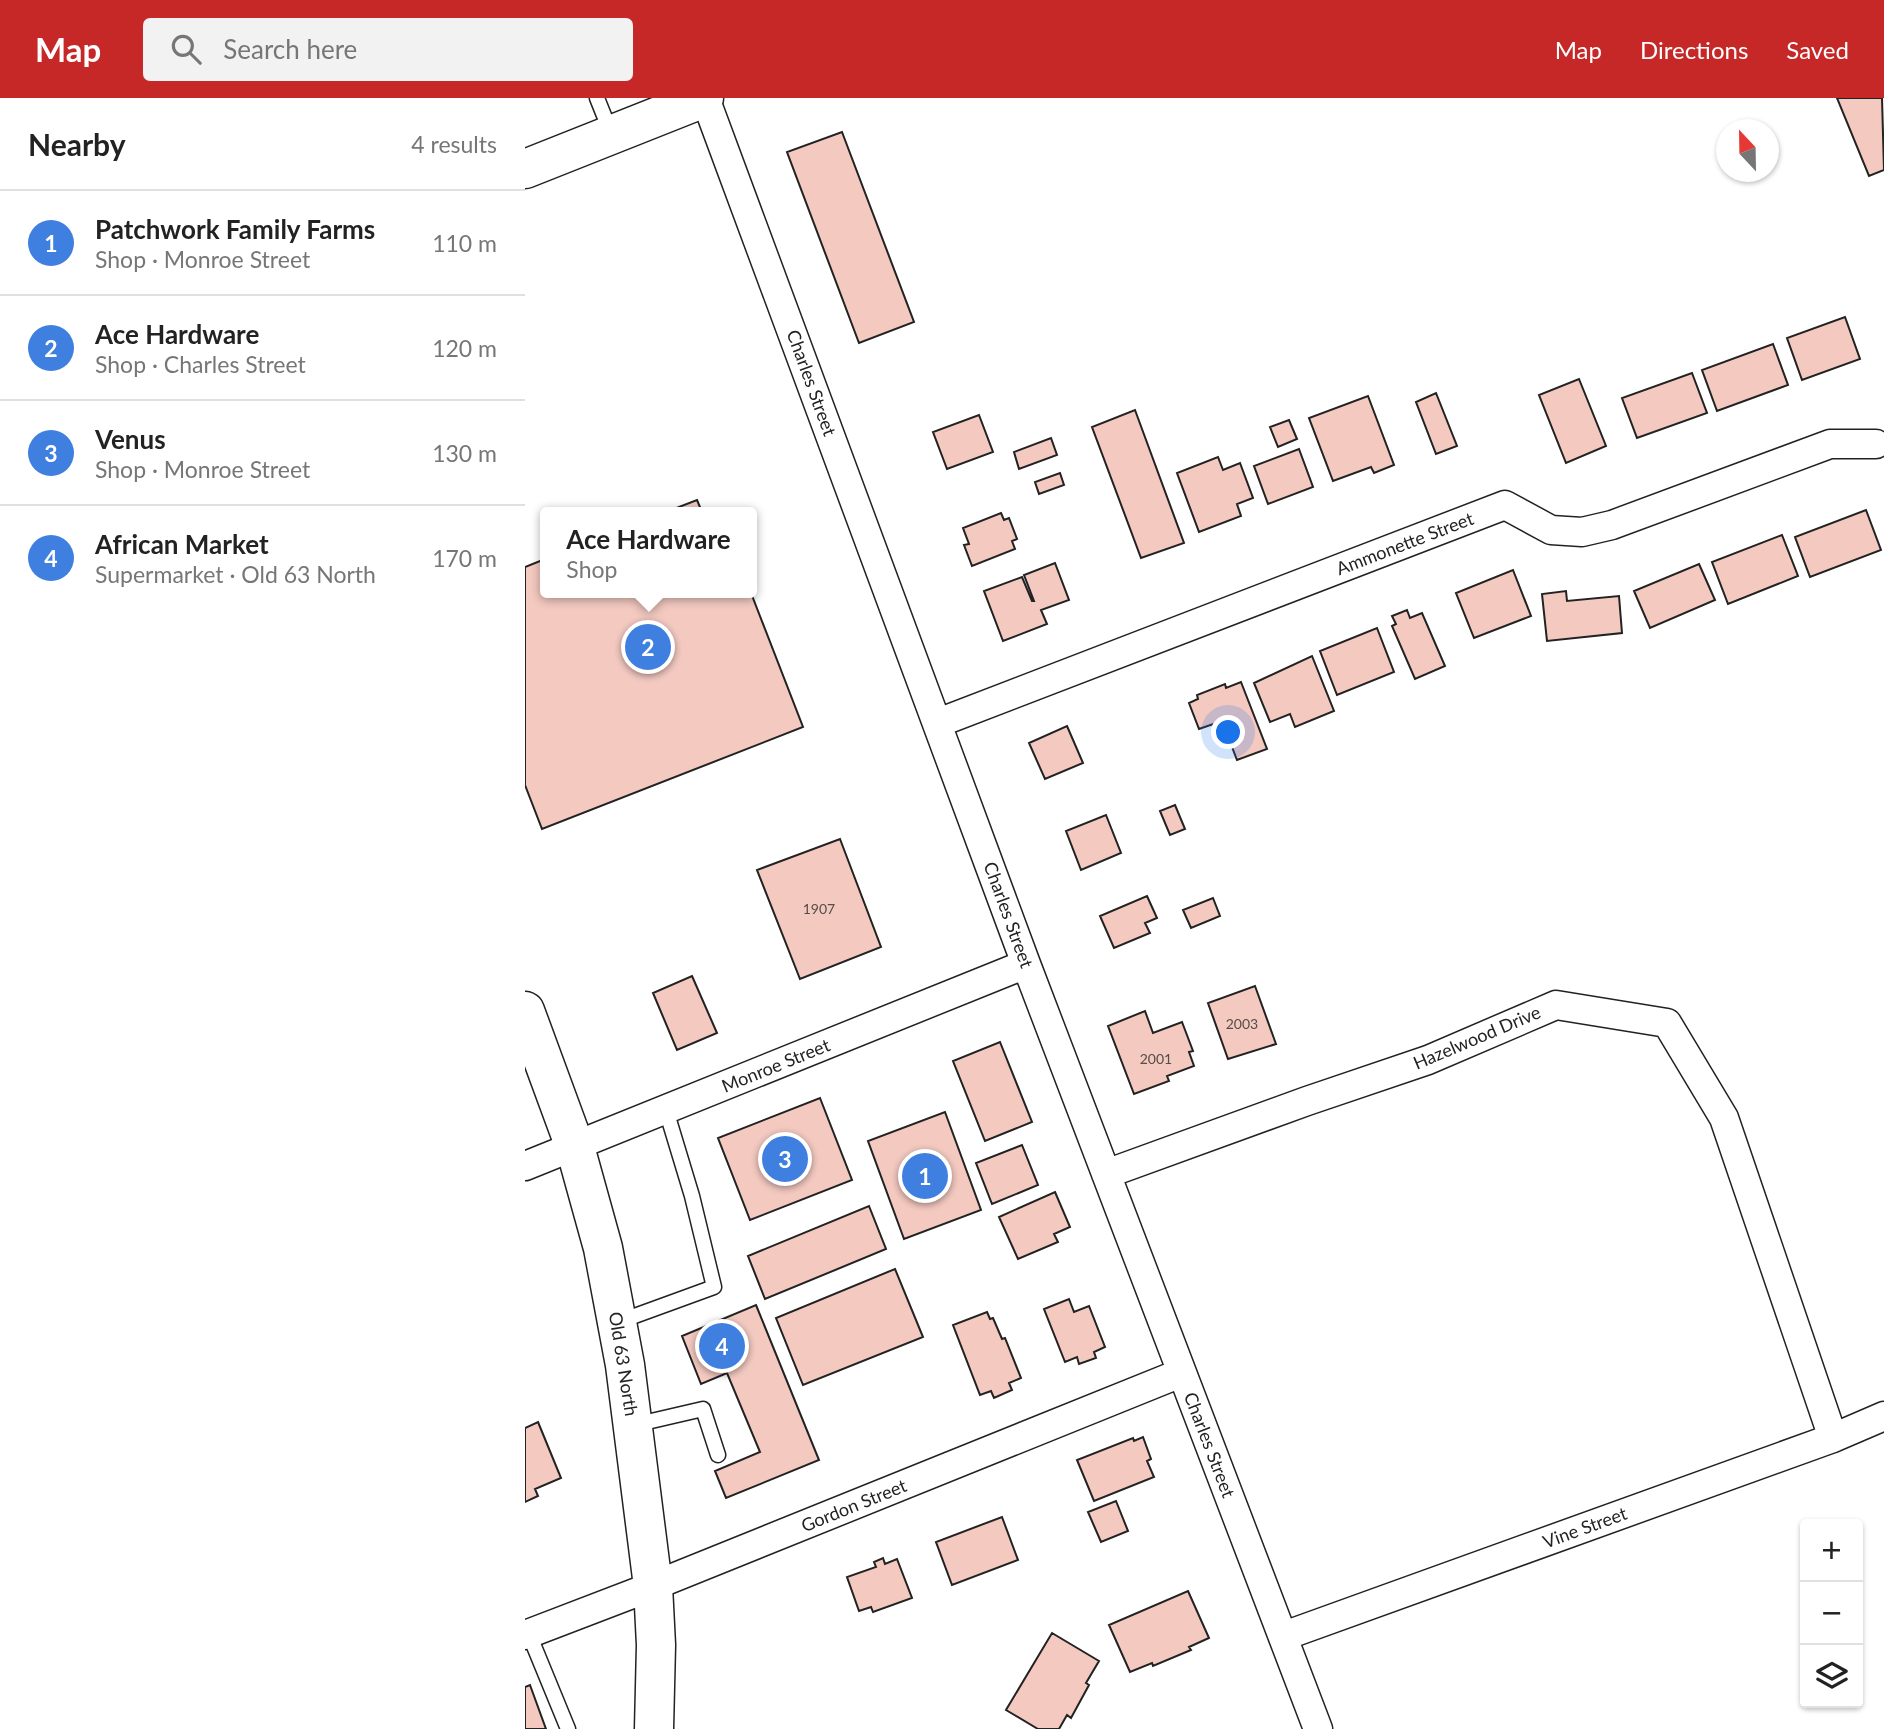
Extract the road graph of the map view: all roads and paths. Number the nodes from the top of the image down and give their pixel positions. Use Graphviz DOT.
graph roads {
  1 [pos="597,98"];
  2 [pos="704,98"];
  3 [pos="611,135"];
  4 [pos="525,169"];
  5 [pos="1876,444"];
  6 [pos="938,723"];
  7 [pos="1026,964"];
  8 [pos="525,1011"];
  9 [pos="666,1110"];
  10 [pos="575,1147"];
  11 [pos="525,1166"];
  12 [pos="1106,1174"];
  13 [pos="617,1323"];
  14 [pos="1181,1373"];
  15 [pos="1884,1416"];
  16 [pos="633,1425"];
  17 [pos="1833,1438"];
  18 [pos="718,1455"];
  19 [pos="653,1586"];
  20 [pos="527,1635"];
  21 [pos="1284,1636"];
  22 [pos="568,1729"];
  23 [pos="654,1729"];
  24 [pos="1318,1729"];
  1 -- 3 [label="lane"];
  2 -- 3 [label="main road"];
  2 -- 6 [label="street, Charles Street"];
  3 -- 4 [label="main road"];
  5 -- 6 [label="street, Ammonette Street"];
  6 -- 7 [label="street, Charles Street"];
  7 -- 9 [label="street, Monroe Street"];
  7 -- 12 [label="street, Charles Street"];
  8 -- 10 [label="main road, Old 63 North"];
  9 -- 10 [label="street, Monroe Street"];
  9 -- 13 [label="lane"];
  10 -- 11 [label="street, Monroe Street"];
  10 -- 13 [label="main road, Old 63 North"];
  12 -- 14 [label="street, Charles Street"];
  12 -- 17 [label="street, Hazelwood Drive"];
  13 -- 16 [label="main road, Old 63 North"];
  14 -- 19 [label="street, Gordon Street"];
  14 -- 21 [label="street, Charles Street"];
  15 -- 17 [label="street, Vine Street"];
  16 -- 18 [label="lane"];
  16 -- 19 [label="main road, Old 63 North"];
  17 -- 21 [label="street, Vine Street"];
  19 -- 20 [label="street, Gordon Street"];
  19 -- 23 [label="main road, Old 63 North"];
  20 -- 22 [label="lane"];
  21 -- 24 [label="street, Charles Street"];
}
